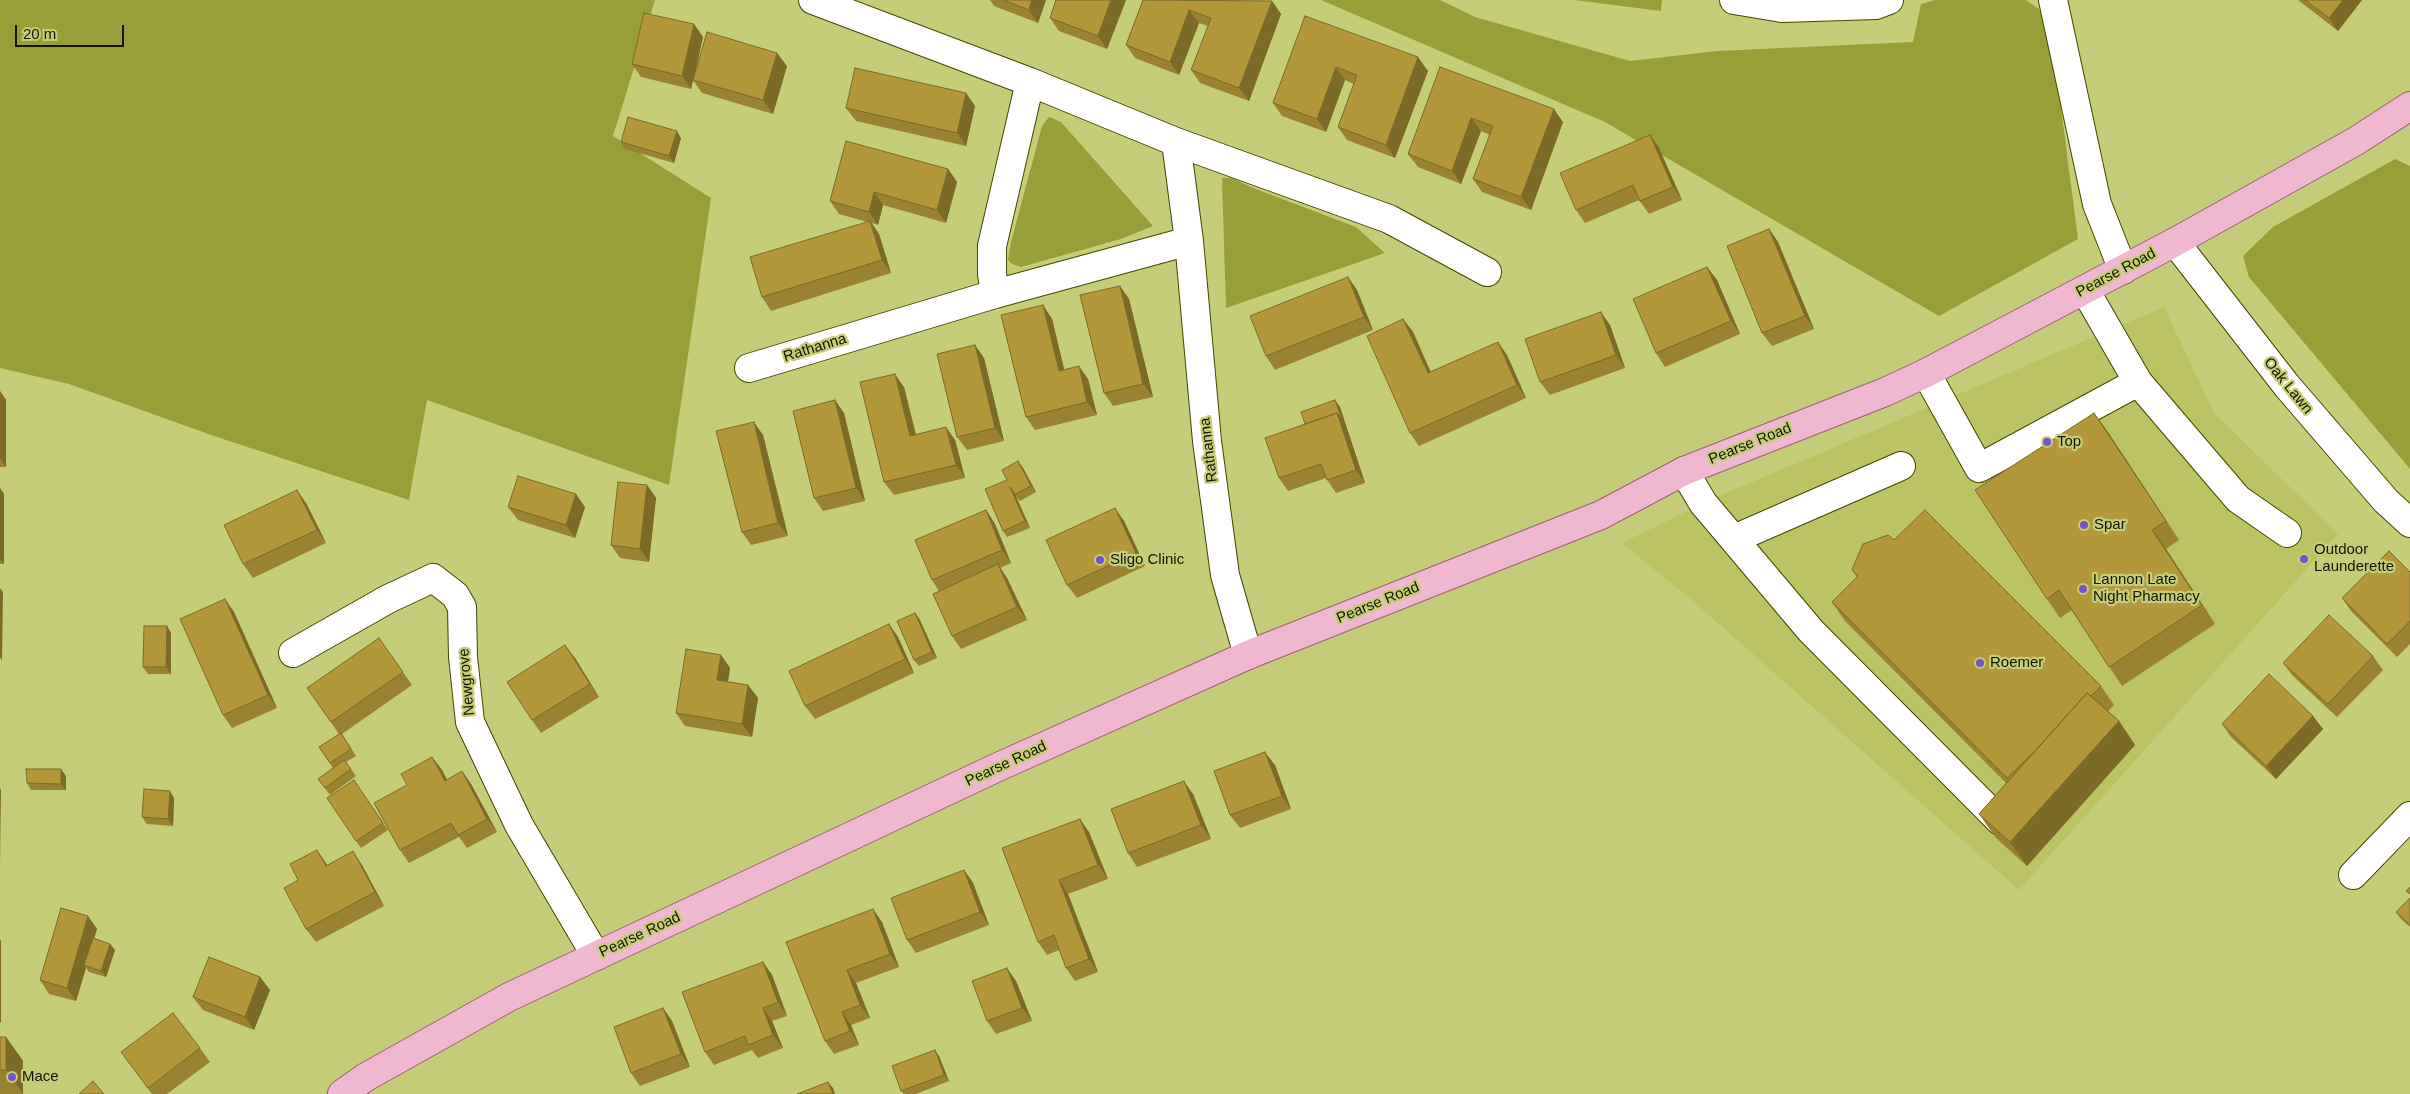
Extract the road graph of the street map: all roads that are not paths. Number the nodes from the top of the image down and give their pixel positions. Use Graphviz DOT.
graph roads {
  1 [pos="813,0"];
  2 [pos="1734,0"];
  3 [pos="1889,0"];
  4 [pos="2053,0"];
  5 [pos="1030,82"];
  6 [pos="2410,106"];
  7 [pos="1176,142"];
  8 [pos="1189,241"];
  9 [pos="2175,242"];
  10 [pos="2123,270"];
  11 [pos="1487,272"];
  12 [pos="2085,290"];
  13 [pos="995,294"];
  14 [pos="749,368"];
  15 [pos="1926,373"];
  16 [pos="2138,382"];
  17 [pos="1901,466"];
  18 [pos="1684,470"];
  19 [pos="2410,523"];
  20 [pos="2287,533"];
  21 [pos="1734,540"];
  22 [pos="293,653"];
  23 [pos="1248,655"];
  24 [pos="2410,816"];
  25 [pos="2000,821"];
  26 [pos="2353,875"];
  27 [pos="596,956"];
  28 [pos="342,1094"];
  1 -- 5 [label="street"];
  2 -- 3 [label="street"];
  4 -- 10 [label="street"];
  5 -- 7 [label="street"];
  5 -- 13 [label="street"];
  6 -- 9 [label="main road, Pearse Road"];
  7 -- 8 [label="street, Rathanna"];
  7 -- 11 [label="street"];
  8 -- 13 [label="street, Rathanna"];
  8 -- 23 [label="street, Rathanna"];
  9 -- 10 [label="main road, Pearse Road"];
  9 -- 19 [label="street, Oak Lawn"];
  10 -- 12 [label="main road, Pearse Road"];
  12 -- 15 [label="main road, Pearse Road"];
  12 -- 16 [label="street"];
  13 -- 14 [label="street, Rathanna"];
  15 -- 16 [label="street"];
  15 -- 18 [label="main road, Pearse Road"];
  16 -- 20 [label="street"];
  17 -- 21 [label="street"];
  18 -- 21 [label="street"];
  18 -- 23 [label="main road, Pearse Road"];
  21 -- 25 [label="street"];
  22 -- 27 [label="street, Newgrove"];
  23 -- 27 [label="main road, Pearse Road"];
  24 -- 26 [label="street"];
  27 -- 28 [label="main road, Pearse Road"];
}
